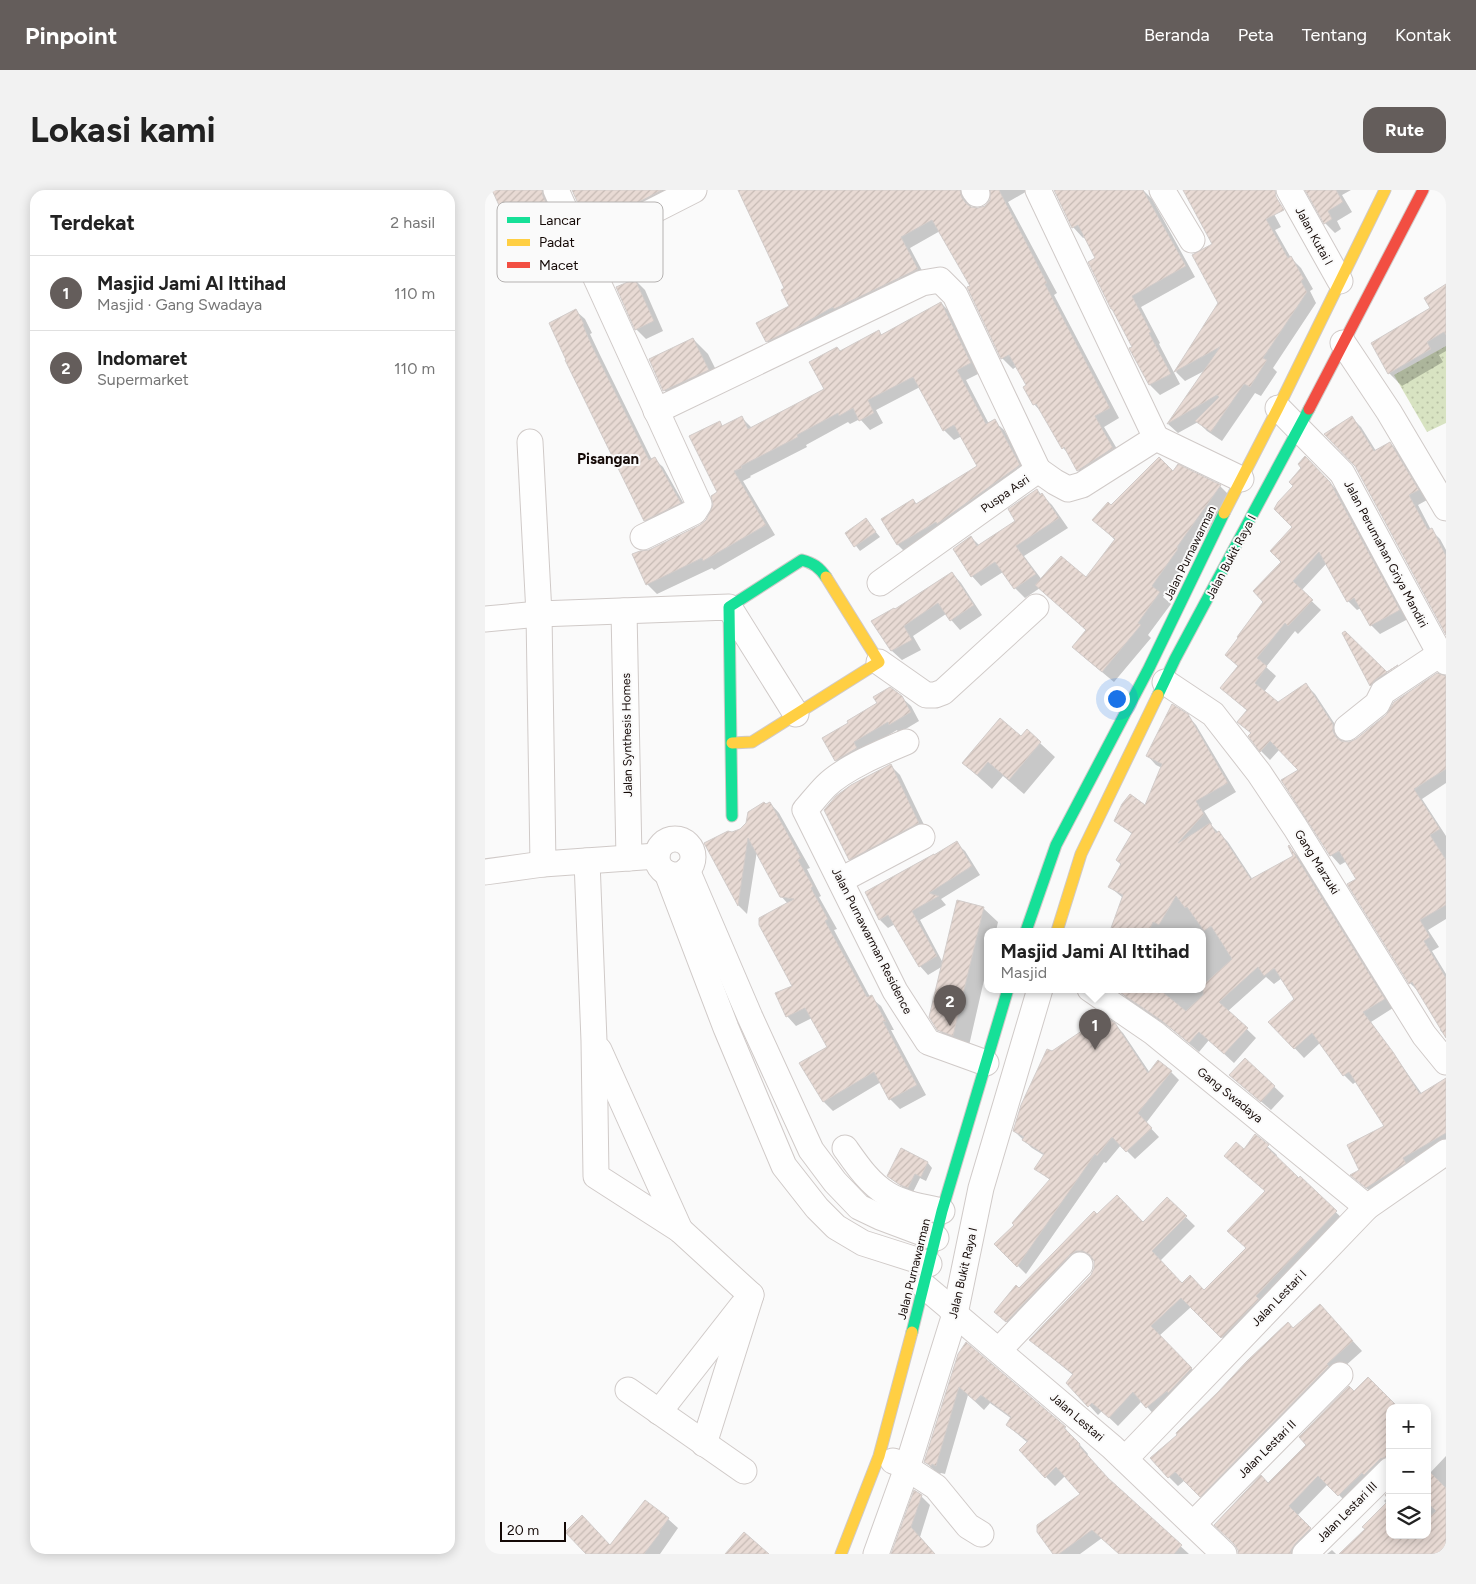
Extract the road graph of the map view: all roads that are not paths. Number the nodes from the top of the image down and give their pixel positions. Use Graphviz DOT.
graph roads {
  1 [pos="556,190"];
  2 [pos="694,190"];
  3 [pos="1038,190"];
  4 [pos="1162,190"];
  5 [pos="1289,190"];
  6 [pos="1385,190"];
  7 [pos="1423,190"];
  8 [pos="561,202"];
  9 [pos="663,206"];
  10 [pos="1191,240"];
  11 [pos="1340,281"];
  12 [pos="598,282"];
  13 [pos="1343,342"];
  14 [pos="656,411"];
  15 [pos="1290,420"];
  16 [pos="1156,438"];
  17 [pos="530,442"];
  18 [pos="1039,470"];
  19 [pos="1241,479"];
  20 [pos="1446,508"];
  21 [pos="643,537"];
  22 [pos="880,583"];
  23 [pos="729,607"];
  24 [pos="1036,607"];
  25 [pos="624,612"];
  26 [pos="539,614"];
  27 [pos="485,619"];
  28 [pos="1167,655"];
  29 [pos="1443,658"];
  30 [pos="879,662"];
  31 [pos="1165,682"];
  32 [pos="795,714"];
  33 [pos="1347,728"];
  34 [pos="906,742"];
  35 [pos="732,743"];
  36 [pos="732,816"];
  37 [pos="921,837"];
  38 [pos="629,858"];
  39 [pos="587,861"];
  40 [pos="543,864"];
  41 [pos="670,867"];
  42 [pos="485,872"];
  43 [pos="841,880"];
  44 [pos="1027,928"];
  45 [pos="1058,928"];
  46 [pos="1007,993"];
  47 [pos="1039,993"];
  48 [pos="1096,993"];
  49 [pos="749,1017"];
  50 [pos="725,1028"];
  51 [pos="594,1041"];
  52 [pos="1446,1062"];
  53 [pos="986,1064"];
  54 [pos="845,1148"];
  55 [pos="811,1150"];
  56 [pos="1446,1152"];
  57 [pos="784,1166"];
  58 [pos="1367,1207"];
  59 [pos="943,1211"];
  60 [pos="680,1230"];
  61 [pos="936,1238"];
  62 [pos="1080,1265"];
  63 [pos="938,1293"];
  64 [pos="751,1295"];
  65 [pos="999,1350"];
  66 [pos="1340,1374"];
  67 [pos="628,1390"];
  68 [pos="659,1412"];
  69 [pos="704,1444"];
  70 [pos="879,1456"];
  71 [pos="1125,1459"];
  72 [pos="907,1468"];
  73 [pos="744,1471"];
  74 [pos="1386,1474"];
  75 [pos="1193,1524"];
  76 [pos="981,1534"];
  77 [pos="841,1554"];
  78 [pos="876,1554"];
  79 [pos="1224,1554"];
  80 [pos="1305,1554"];
  1 -- 8 [label="street"];
  2 -- 9 [label="street"];
  3 -- 16 [label="street"];
  4 -- 10 [label="street"];
  5 -- 11 [label="street, Jalan Kutai I"];
  6 -- 11 [label="street, Jalan Purnawarman"];
  7 -- 13 [label="street, Jalan Bukit Raya I"];
  11 -- 15 [label="street, Jalan Purnawarman"];
  12 -- 14 [label="street"];
  13 -- 15 [label="street, Jalan Bukit Raya I"];
  13 -- 20 [label="street"];
  14 -- 18 [label="street"];
  14 -- 21 [label="street"];
  15 -- 19 [label="street, Jalan Purnawarman"];
  15 -- 28 [label="street, Jalan Bukit Raya I"];
  15 -- 29 [label="street, Jalan Perumahan Griya Mandiri"];
  16 -- 18 [label="street, Puspa Asri"];
  16 -- 19 [label="street"];
  17 -- 26 [label="street"];
  18 -- 22 [label="street, Puspa Asri"];
  19 -- 28 [label="street, Jalan Purnawarman"];
  23 -- 25 [label="street"];
  23 -- 30 [label="street"];
  23 -- 32 [label="street"];
  23 -- 35 [label="street"];
  24 -- 30 [label="street"];
  25 -- 26 [label="street"];
  25 -- 38 [label="street, Jalan Synthesis Homes"];
  26 -- 27 [label="street"];
  26 -- 40 [label="street"];
  28 -- 31 [label="street, Jalan Bukit Raya I"];
  28 -- 44 [label="street, Jalan Purnawarman"];
  29 -- 33 [label="street"];
  30 -- 32 [label="street"];
  31 -- 45 [label="street, Jalan Bukit Raya I"];
  31 -- 52 [label="street, Gang Marzuki"];
  32 -- 35 [label="street"];
  34 -- 43 [label="street, Jalan Purnawarman Residence"];
  35 -- 36 [label="street"];
  37 -- 43 [label="street"];
  38 -- 39 [label="street"];
  38 -- 41 [label="street"];
  39 -- 40 [label="street"];
  39 -- 51 [label="street"];
  40 -- 42 [label="street"];
  41 -- 49 [label="street"];
  41 -- 50 [label="street"];
  43 -- 53 [label="street, Jalan Purnawarman Residence"];
  46 -- 53 [label="street, Jalan Purnawarman"];
  47 -- 63 [label="street, Jalan Bukit Raya I"];
  48 -- 58 [label="street, Gang Swadaya"];
  49 -- 50 [label="street"];
  49 -- 55 [label="street"];
  50 -- 57 [label="street"];
  51 -- 60 [label="street"];
  51 -- 60 [label="street"];
  53 -- 59 [label="street, Jalan Purnawarman"];
  54 -- 59 [label="street"];
  55 -- 57 [label="street"];
  55 -- 61 [label="street"];
  56 -- 58 [label="street, Jalan Lestari I"];
  57 -- 63 [label="street"];
  58 -- 71 [label="street, Jalan Lestari I"];
  59 -- 61 [label="street, Jalan Purnawarman"];
  60 -- 64 [label="street"];
  61 -- 63 [label="street, Jalan Purnawarman"];
  62 -- 65 [label="street"];
  63 -- 65 [label="street, Jalan Lestari"];
  63 -- 70 [label="street, Jalan Purnawarman"];
  63 -- 72 [label="street, Jalan Bukit Raya I"];
  64 -- 68 [label="street"];
  64 -- 69 [label="street"];
  65 -- 71 [label="street, Jalan Lestari"];
  66 -- 75 [label="street, Jalan Lestari II"];
  67 -- 68 [label="street"];
  68 -- 69 [label="street"];
  69 -- 73 [label="street"];
  70 -- 72 [label="street"];
  70 -- 77 [label="street, Jalan Purnawarman"];
  71 -- 75 [label="street, Jalan Lestari"];
  72 -- 76 [label="street"];
  72 -- 78 [label="street, Jalan Bukit Raya I"];
  74 -- 80 [label="street, Jalan Lestari III"];
  75 -- 79 [label="street, Jalan Lestari"];
}
